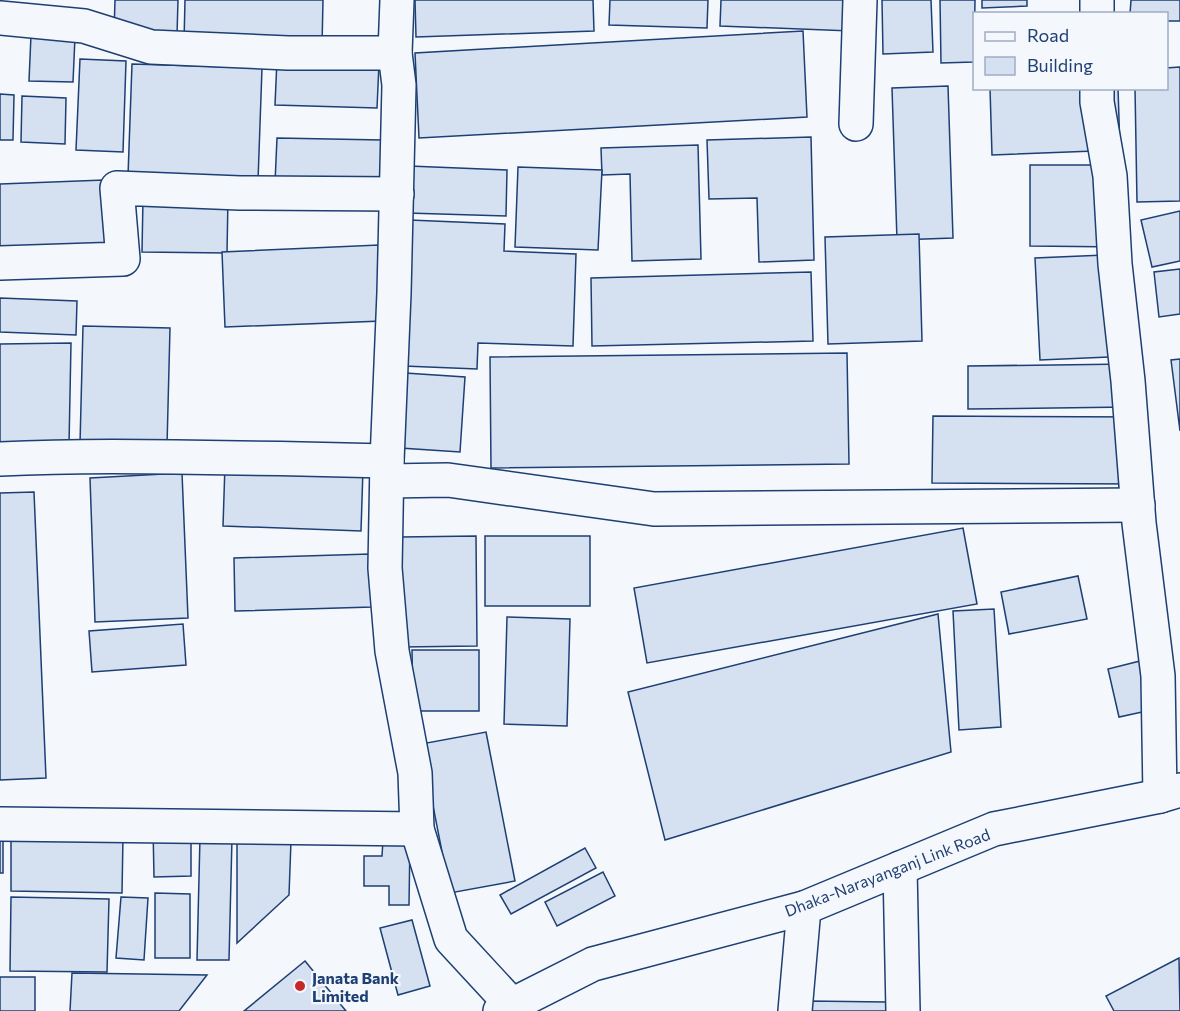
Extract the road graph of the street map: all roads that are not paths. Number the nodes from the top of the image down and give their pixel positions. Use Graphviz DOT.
graph roads {
  1 [pos="397,0"];
  2 [pos="860,0"];
  3 [pos="0,18"];
  4 [pos="395,53"];
  5 [pos="1097,90"];
  6 [pos="856,124"];
  7 [pos="397,194"];
  8 [pos="0,262"];
  9 [pos="0,459"];
  10 [pos="387,471"];
  11 [pos="1138,504"];
  12 [pos="1170,793"];
  13 [pos="0,824"];
  14 [pos="417,829"];
  15 [pos="900,868"];
  16 [pos="804,908"];
  17 [pos="508,1009"];
  18 [pos="795,1011"];
  19 [pos="903,1011"];
  1 -- 4 [label="main road"];
  2 -- 6 [label="main road"];
  3 -- 4 [label="main road"];
  4 -- 7 [label="main road"];
  5 -- 11 [label="main road"];
  7 -- 8 [label="main road"];
  7 -- 10 [label="main road"];
  9 -- 10 [label="main road"];
  10 -- 11 [label="main road"];
  10 -- 14 [label="main road"];
  11 -- 12 [label="main road"];
  12 -- 15 [label="main road, Dhaka-Narayanganj Link Road"];
  13 -- 14 [label="main road"];
  14 -- 17 [label="main road"];
  15 -- 16 [label="main road, Dhaka-Narayanganj Link Road"];
  15 -- 19 [label="main road"];
  16 -- 17 [label="main road, Dhaka-Narayanganj Link Road"];
  16 -- 18 [label="main road"];
}
